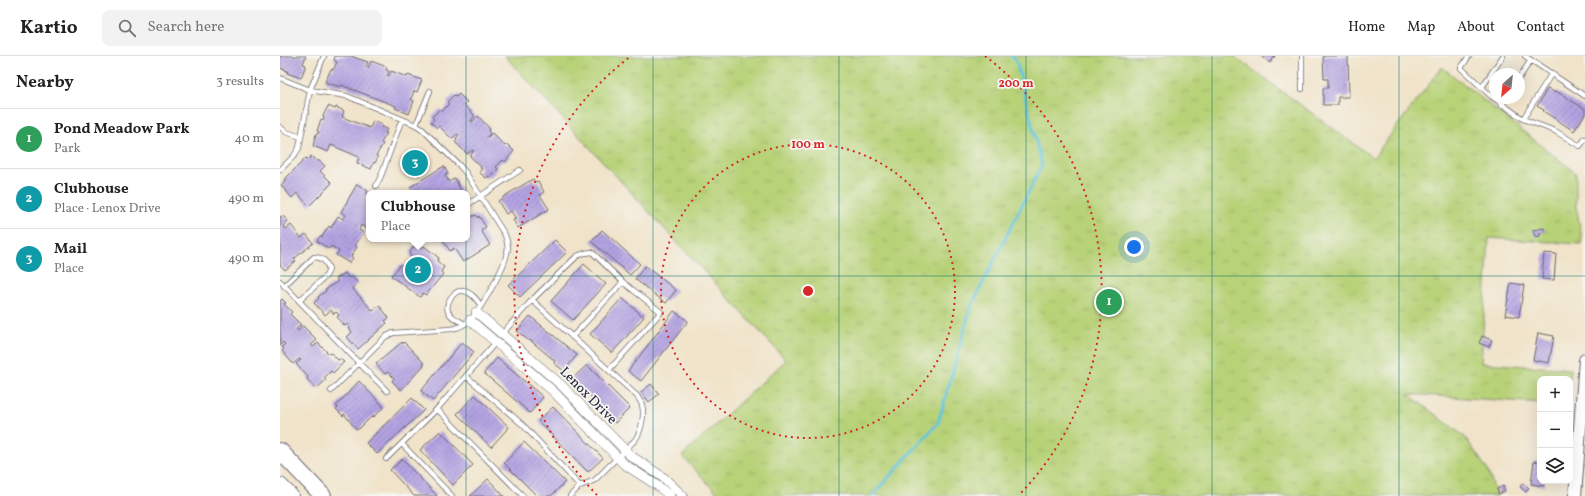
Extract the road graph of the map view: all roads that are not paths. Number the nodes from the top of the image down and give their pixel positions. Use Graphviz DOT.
graph roads {
  1 [pos="324,56"];
  2 [pos="1302,56"];
  3 [pos="1469,56"];
  4 [pos="1503,56"];
  5 [pos="1525,56"];
  6 [pos="1531,60"];
  7 [pos="1525,69"];
  8 [pos="1552,73"];
  9 [pos="280,78"];
  10 [pos="1482,87"];
  11 [pos="1302,89"];
  12 [pos="310,90"];
  13 [pos="430,91"];
  14 [pos="1585,96"];
  15 [pos="1502,105"];
  16 [pos="402,119"];
  17 [pos="1523,119"];
  18 [pos="416,125"];
  19 [pos="280,127"];
  20 [pos="301,137"];
  21 [pos="1585,139"];
  22 [pos="280,170"];
  23 [pos="520,170"];
  24 [pos="376,186"];
  25 [pos="480,196"];
  26 [pos="470,203"];
  27 [pos="280,282"];
  28 [pos="623,282"];
  29 [pos="284,286"];
  30 [pos="532,300"];
  31 [pos="300,302"];
  32 [pos="479,309"];
  33 [pos="468,322"];
  34 [pos="502,334"];
  35 [pos="572,336"];
  36 [pos="496,342"];
  37 [pos="1585,360"];
  38 [pos="359,363"];
  39 [pos="609,370"];
  40 [pos="466,376"];
  41 [pos="331,391"];
  42 [pos="387,391"];
  43 [pos="437,409"];
  44 [pos="402,444"];
  45 [pos="280,451"];
  46 [pos="625,451"];
  47 [pos="1582,451"];
  48 [pos="618,458"];
  49 [pos="386,459"];
  50 [pos="280,486"];
  51 [pos="580,486"];
  52 [pos="290,496"];
  53 [pos="323,496"];
  54 [pos="452,496"];
  55 [pos="523,496"];
  56 [pos="570,496"];
  57 [pos="670,496"];
  58 [pos="683,496"];
  59 [pos="1575,496"];
  1 -- 12 [label="lane"];
  2 -- 11 [label="lane"];
  3 -- 10 [label="lane"];
  4 -- 10 [label="lane"];
  5 -- 6 [label="lane"];
  6 -- 7 [label="lane"];
  6 -- 8 [label="lane"];
  8 -- 14 [label="lane"];
  8 -- 17 [label="lane"];
  9 -- 12 [label="lane"];
  10 -- 15 [label="lane"];
  12 -- 16 [label="lane"];
  12 -- 20 [label="lane"];
  13 -- 18 [label="lane"];
  15 -- 17 [label="lane"];
  16 -- 18 [label="lane"];
  16 -- 24 [label="lane"];
  17 -- 21 [label="lane"];
  18 -- 25 [label="lane"];
  19 -- 20 [label="lane"];
  20 -- 22 [label="lane"];
  23 -- 25 [label="lane"];
  25 -- 26 [label="lane"];
  25 -- 32 [label="lane"];
  27 -- 29 [label="lane"];
  28 -- 30 [label="lane"];
  28 -- 35 [label="lane"];
  28 -- 39 [label="lane"];
  29 -- 31 [label="lane"];
  29 -- 31 [label="lane"];
  30 -- 34 [label="lane"];
  30 -- 35 [label="lane"];
  31 -- 38 [label="lane"];
  32 -- 33 [label="lane"];
  32 -- 33 [label="lane"];
  32 -- 34 [label="street, Lenox Drive"];
  33 -- 36 [label="street, Lenox Drive"];
  33 -- 38 [label="lane"];
  34 -- 36 [label="lane"];
  34 -- 46 [label="street, Lenox Drive"];
  35 -- 39 [label="lane"];
  36 -- 40 [label="lane"];
  36 -- 48 [label="street, Lenox Drive"];
  37 -- 47 [label="main road"];
  38 -- 41 [label="lane"];
  38 -- 42 [label="lane"];
  39 -- 46 [label="lane"];
  40 -- 43 [label="lane"];
  40 -- 51 [label="lane"];
  43 -- 44 [label="lane"];
  43 -- 55 [label="lane"];
  44 -- 49 [label="lane"];
  44 -- 54 [label="lane"];
  45 -- 53 [label="highway"];
  46 -- 48 [label="lane"];
  46 -- 58 [label="street, Lenox Drive"];
  47 -- 59 [label="main road"];
  48 -- 51 [label="lane"];
  48 -- 57 [label="street, Lenox Drive"];
  50 -- 52 [label="highway"];
  51 -- 56 [label="lane"];
}
